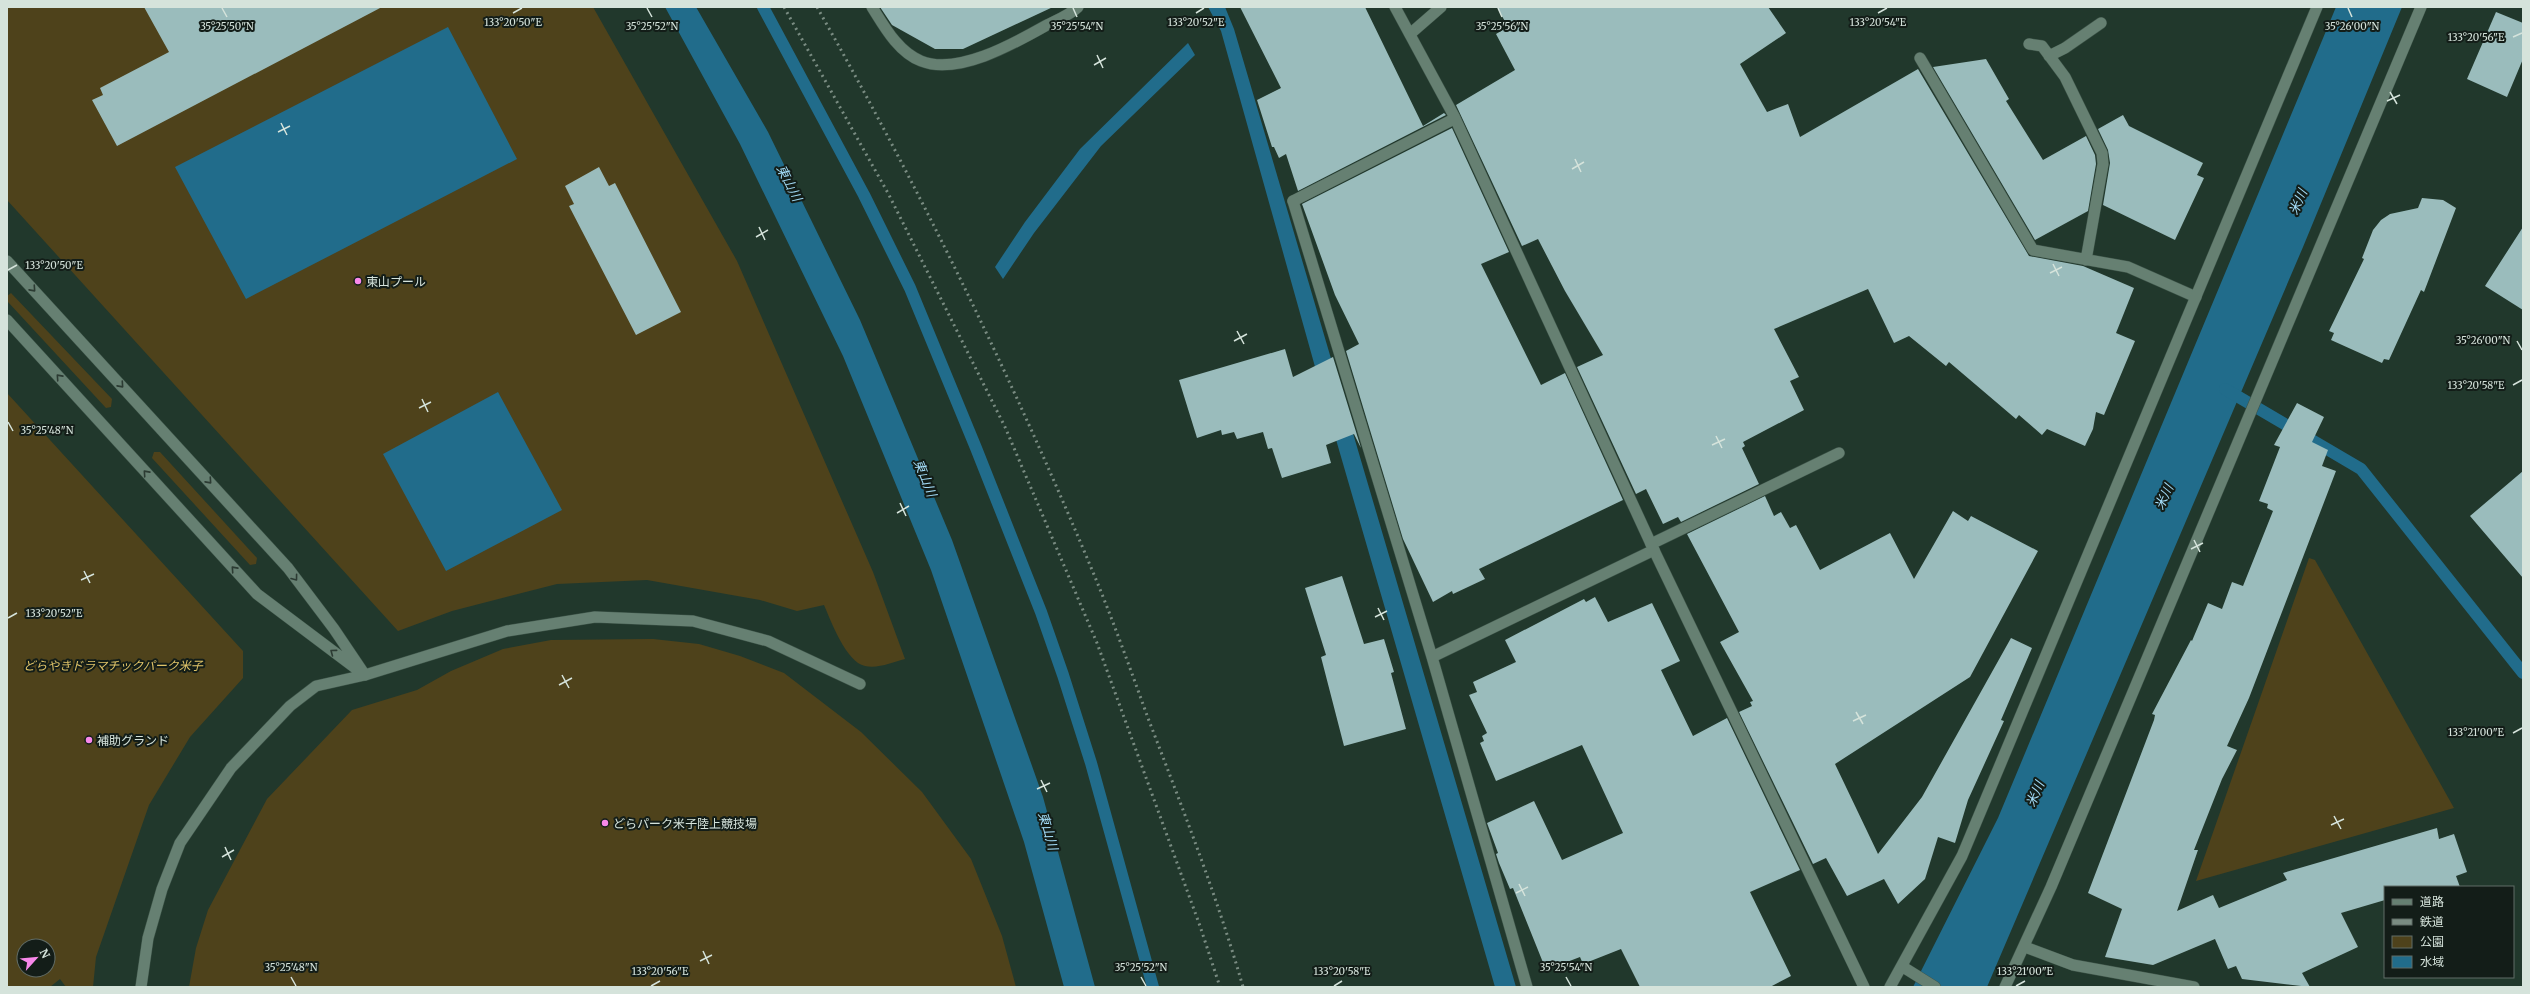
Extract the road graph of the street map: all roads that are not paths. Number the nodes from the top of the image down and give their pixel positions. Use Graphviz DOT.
graph roads {
  1 [pos="872,7"];
  2 [pos="1078,7"];
  3 [pos="1395,7"];
  4 [pos="1441,7"];
  5 [pos="2317,7"];
  6 [pos="2421,7"];
  7 [pos="2101,23"];
  8 [pos="1410,34"];
  9 [pos="2029,44"];
  10 [pos="2049,56"];
  11 [pos="1920,58"];
  12 [pos="1454,119"];
  13 [pos="7,260"];
  14 [pos="2086,260"];
  15 [pos="2196,297"];
  16 [pos="7,320"];
  17 [pos="1839,453"];
  18 [pos="1653,547"];
  19 [pos="1432,658"];
  20 [pos="364,675"];
  21 [pos="860,684"];
  22 [pos="2025,947"];
  23 [pos="1903,967"];
  24 [pos="141,987"];
  25 [pos="1527,987"];
  26 [pos="1864,987"];
  27 [pos="1890,987"];
  28 [pos="1935,987"];
  29 [pos="2005,987"];
  30 [pos="2194,987"];
  1 -- 2 [label="street"];
  3 -- 8 [label="street"];
  4 -- 8 [label="street"];
  5 -- 15 [label="street"];
  6 -- 22 [label="street"];
  7 -- 10 [label="street"];
  8 -- 12 [label="street"];
  9 -- 10 [label="street"];
  10 -- 14 [label="street"];
  11 -- 14 [label="street"];
  12 -- 18 [label="street"];
  12 -- 19 [label="street"];
  13 -- 20 [label="street, one-way"];
  14 -- 15 [label="street"];
  15 -- 23 [label="street"];
  20 -- 16 [label="street, one-way"];
  17 -- 18 [label="street"];
  18 -- 19 [label="street"];
  18 -- 26 [label="street"];
  19 -- 25 [label="street"];
  20 -- 21 [label="street"];
  20 -- 24 [label="street"];
  22 -- 29 [label="street"];
  22 -- 30 [label="street"];
  23 -- 27 [label="street"];
  23 -- 28 [label="street"];
}
